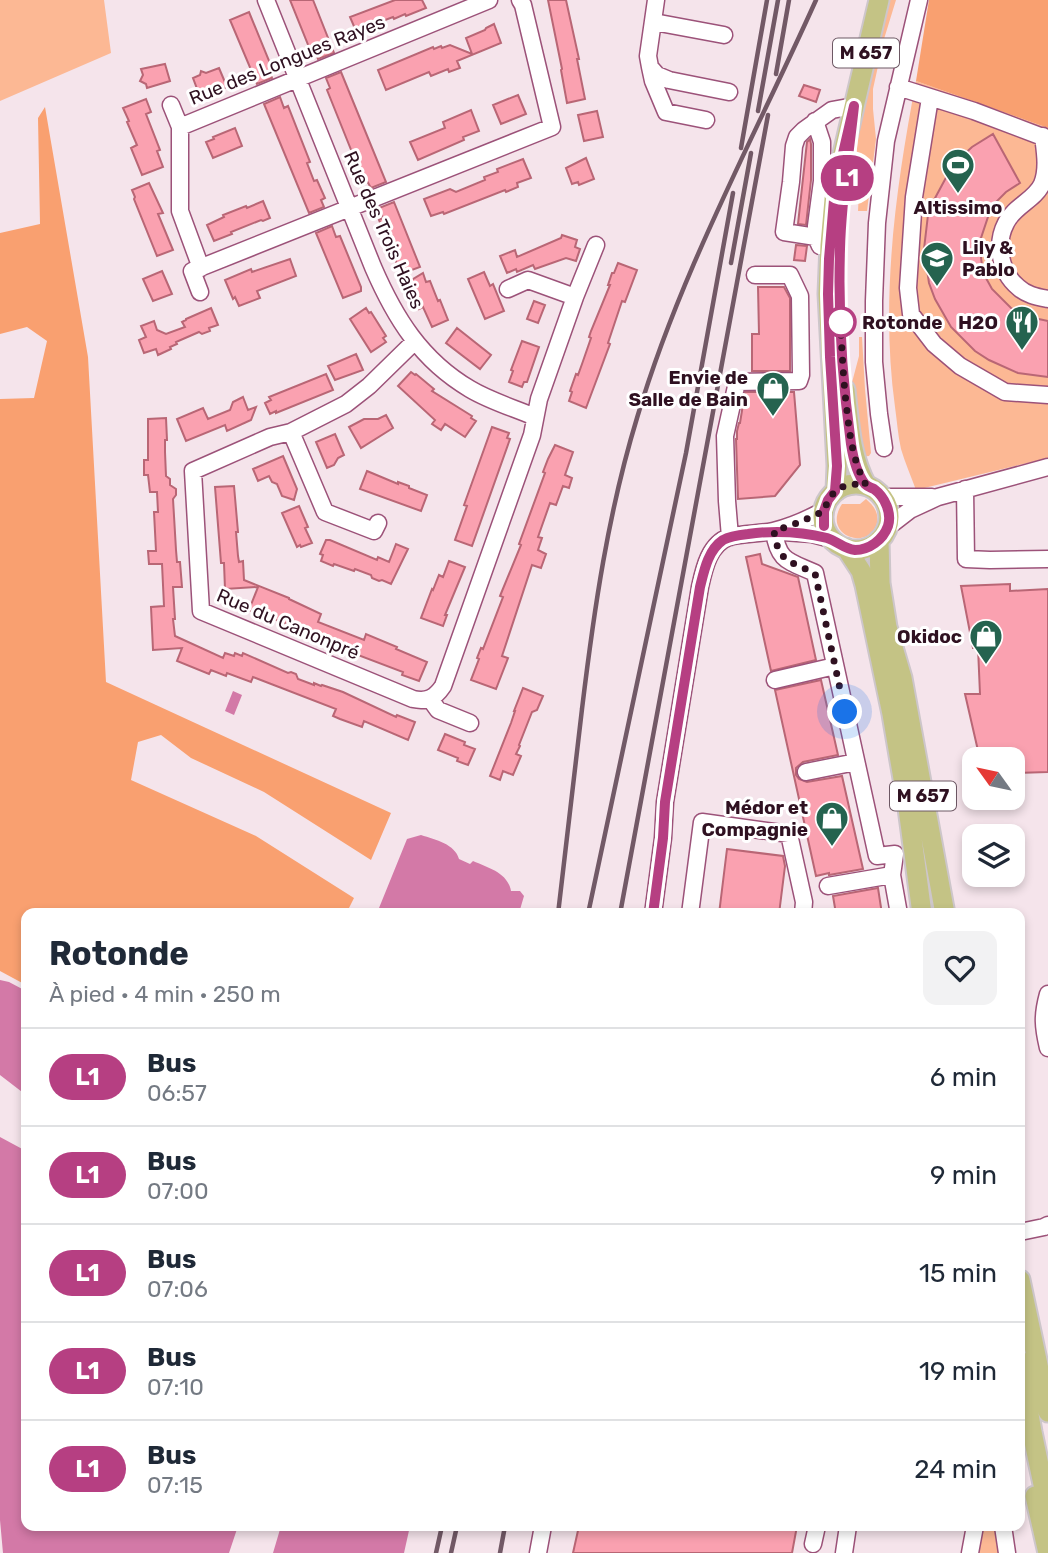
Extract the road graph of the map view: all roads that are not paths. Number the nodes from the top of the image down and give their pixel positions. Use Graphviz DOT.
graph roads {
  1 [pos="266,0"];
  2 [pos="489,0"];
  3 [pos="520,0"];
  4 [pos="656,0"];
  5 [pos="879,0"];
  6 [pos="919,0"];
  7 [pos="654,22"];
  8 [pos="724,35"];
  9 [pos="650,67"];
  10 [pos="297,79"];
  11 [pos="898,88"];
  12 [pos="729,92"];
  13 [pos="929,98"];
  14 [pos="171,104"];
  15 [pos="854,106"];
  16 [pos="706,120"];
  17 [pos="815,121"];
  18 [pos="180,127"];
  19 [pos="1046,137"];
  20 [pos="349,209"];
  21 [pos="816,237"];
  22 [pos="596,245"];
  23 [pos="829,259"];
  24 [pos="201,268"];
  25 [pos="755,275"];
  26 [pos="508,289"];
  27 [pos="200,292"];
  28 [pos="575,297"];
  29 [pos="1048,299"];
  30 [pos="414,342"];
  31 [pos="1048,395"];
  32 [pos="535,417"];
  33 [pos="291,432"];
  34 [pos="884,448"];
  35 [pos="1048,467"];
  36 [pos="866,485"];
  37 [pos="965,489"];
  38 [pos="835,491"];
  39 [pos="883,497"];
  40 [pos="938,497"];
  41 [pos="824,511"];
  42 [pos="378,523"];
  43 [pos="774,531"];
  44 [pos="883,533"];
  45 [pos="730,537"];
  46 [pos="839,544"];
  47 [pos="1048,559"];
  48 [pos="835,666"];
  49 [pos="775,680"];
  50 [pos="430,699"];
  51 [pos="470,723"];
  52 [pos="856,762"];
  53 [pos="806,772"];
  54 [pos="892,875"];
  55 [pos="828,886"];
  56 [pos="654,908"];
  57 [pos="691,908"];
  58 [pos="804,908"];
  59 [pos="898,908"];
  60 [pos="921,908"];
  61 [pos="944,908"];
  62 [pos="1048,994"];
  63 [pos="1048,1048"];
  64 [pos="1047,1227"];
  65 [pos="1025,1232"];
  66 [pos="1025,1319"];
  67 [pos="1025,1371"];
  68 [pos="1034,1390"];
  69 [pos="1048,1412"];
  70 [pos="1025,1451"];
  71 [pos="1048,1508"];
  72 [pos="542,1531"];
  73 [pos="816,1531"];
  74 [pos="847,1531"];
  75 [pos="974,1531"];
  76 [pos="1004,1531"];
  77 [pos="813,1544"];
  78 [pos="538,1553"];
  79 [pos="844,1553"];
  80 [pos="970,1553"];
  81 [pos="1007,1553"];
  82 [pos="1048,1553"];
  1 -- 10 [label="street, Rue des Trois Haies"];
  2 -- 10 [label="street, Rue des Longues Rayes"];
  3 -- 20 [label="street"];
  4 -- 7 [label="street"];
  5 -- 15 [label="main road, M 657"];
  6 -- 11 [label="street"];
  7 -- 8 [label="street"];
  7 -- 9 [label="street"];
  9 -- 12 [label="street"];
  9 -- 16 [label="street"];
  10 -- 18 [label="street, Rue des Longues Rayes"];
  10 -- 20 [label="street, Rue des Trois Haies"];
  11 -- 13 [label="street"];
  11 -- 34 [label="street"];
  13 -- 19 [label="street"];
  13 -- 31 [label="street"];
  14 -- 18 [label="street, Rue des Longues Rayes"];
  15 -- 17 [label="street"];
  15 -- 23 [label="main road, M 657"];
  15 -- 36 [label="main road, M 657"];
  17 -- 21 [label="street"];
  17 -- 21 [label="street"];
  18 -- 24 [label="street, Rue des Longues Rayes"];
  19 -- 29 [label="street"];
  20 -- 24 [label="street"];
  20 -- 30 [label="street, Rue des Trois Haies"];
  21 -- 23 [label="street"];
  22 -- 28 [label="street"];
  23 -- 38 [label="main road, M 657"];
  24 -- 27 [label="street, Rue des Longues Rayes"];
  25 -- 45 [label="street"];
  26 -- 28 [label="street"];
  28 -- 32 [label="street"];
  30 -- 32 [label="street, Rue des Trois Haies"];
  30 -- 33 [label="street, Rue du Canonpré"];
  32 -- 50 [label="street"];
  33 -- 42 [label="street"];
  33 -- 50 [label="street, Rue du Canonpré"];
  35 -- 37 [label="street"];
  36 -- 38 [label="main road"];
  36 -- 39 [label="main road"];
  37 -- 40 [label="street"];
  37 -- 47 [label="street"];
  38 -- 41 [label="main road"];
  39 -- 40 [label="street"];
  39 -- 44 [label="main road"];
  40 -- 44 [label="street"];
  41 -- 43 [label="street"];
  41 -- 46 [label="main road"];
  43 -- 45 [label="street"];
  43 -- 46 [label="street"];
  43 -- 48 [label="street"];
  44 -- 46 [label="main road"];
  44 -- 61 [label="main road, M 657"];
  45 -- 56 [label="street"];
  46 -- 60 [label="main road, M 657"];
  48 -- 49 [label="street"];
  48 -- 52 [label="street"];
  50 -- 51 [label="street, Rue du Canonpré"];
  52 -- 53 [label="street"];
  52 -- 54 [label="street"];
  54 -- 55 [label="street"];
  54 -- 59 [label="street"];
  57 -- 58 [label="street"];
  62 -- 63 [label="street"];
  64 -- 65 [label="street"];
  66 -- 68 [label="main road"];
  67 -- 68 [label="main road"];
  68 -- 69 [label="main road"];
  68 -- 71 [label="main road"];
  70 -- 82 [label="main road"];
  72 -- 78 [label="street"];
  73 -- 77 [label="street"];
  74 -- 79 [label="street"];
  75 -- 80 [label="street"];
  76 -- 81 [label="street"];
}
